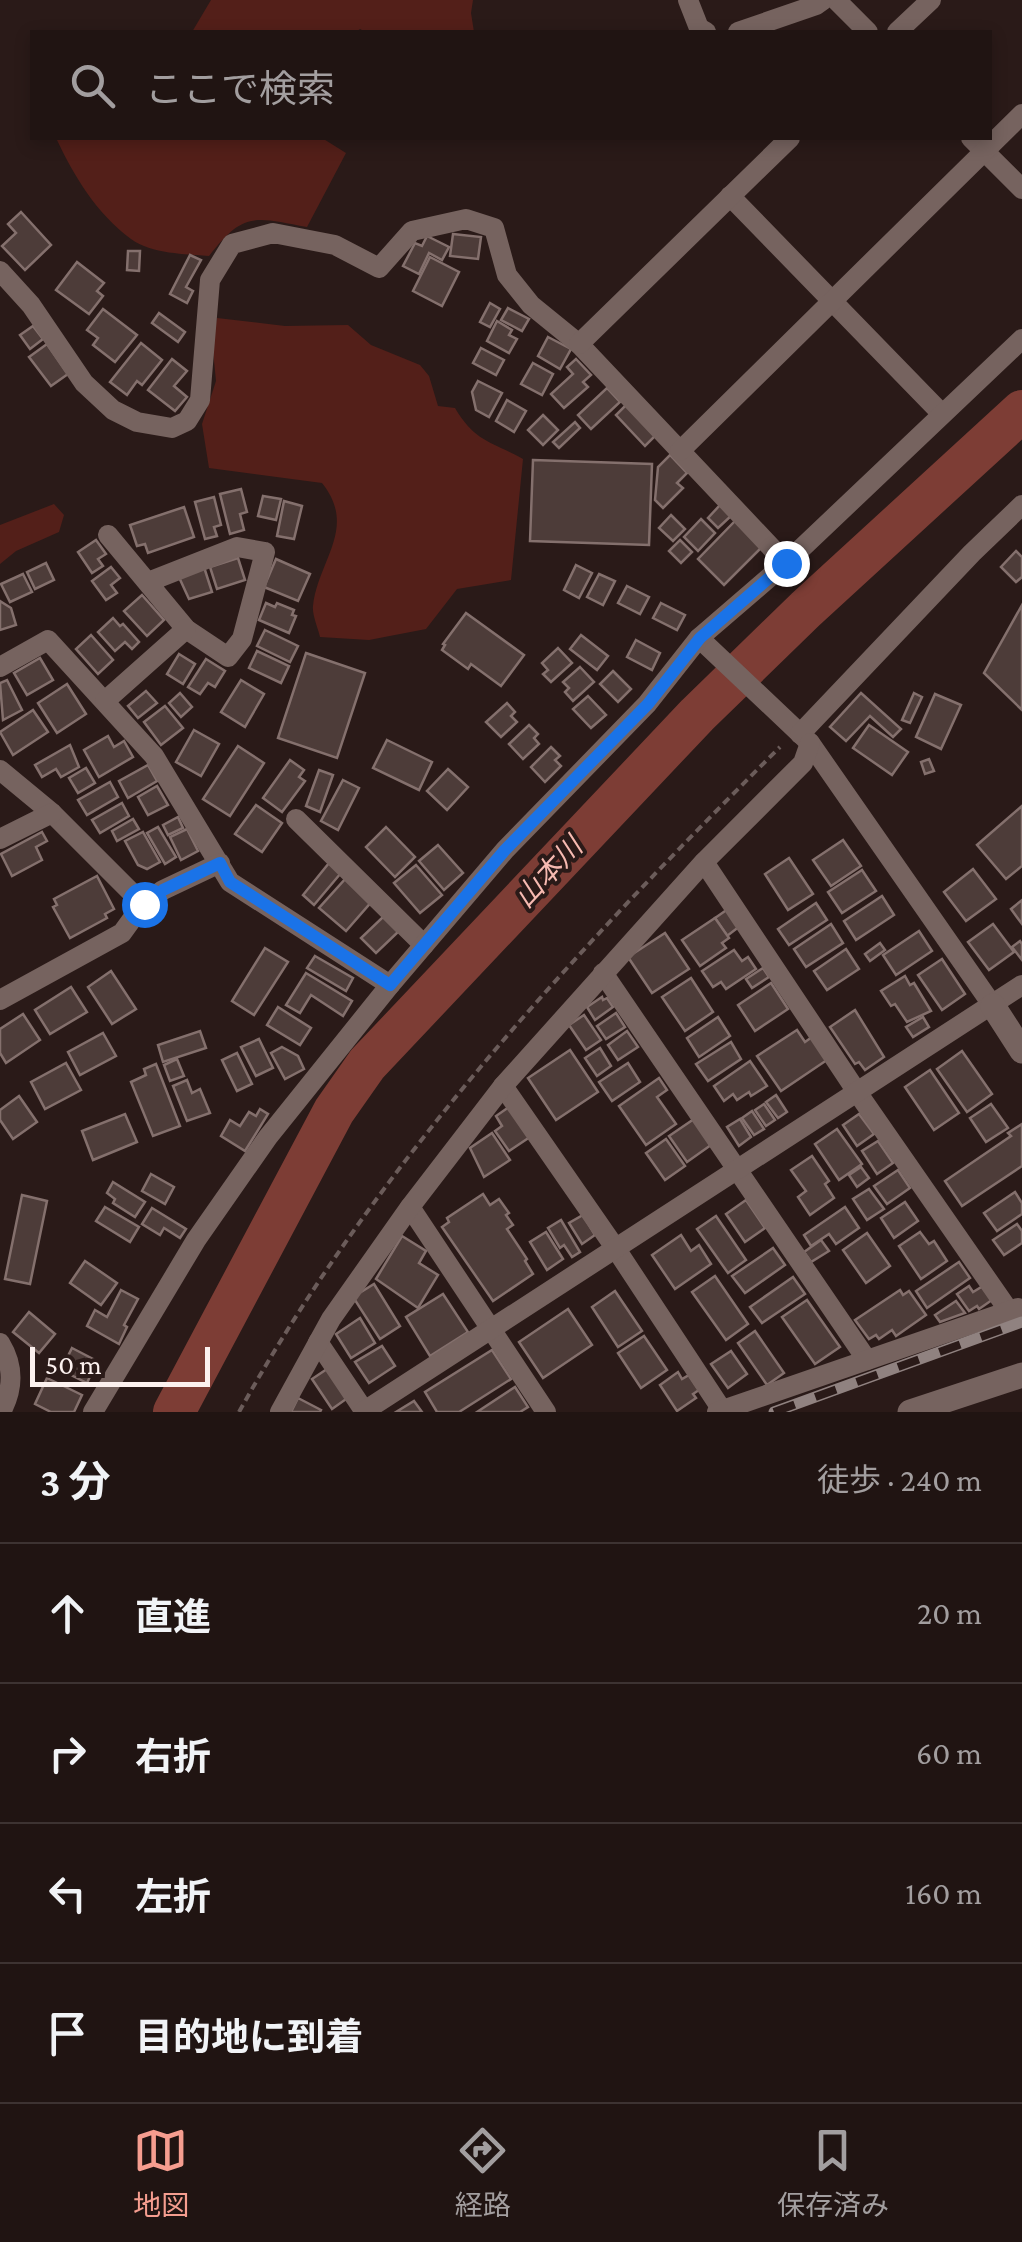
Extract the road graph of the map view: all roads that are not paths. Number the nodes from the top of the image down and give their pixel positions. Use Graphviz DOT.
graph roads {
  1 [pos="688,0"];
  2 [pos="823,0"];
  3 [pos="836,0"];
  4 [pos="930,0"];
  5 [pos="702,30"];
  6 [pos="744,30"];
  7 [pos="866,30"];
  8 [pos="899,30"];
  9 [pos="1022,114"];
  10 [pos="992,134"];
  11 [pos="788,140"];
  12 [pos="977,144"];
  13 [pos="1022,190"];
  14 [pos="730,196"];
  15 [pos="4,283"];
  16 [pos="833,300"];
  17 [pos="1022,339"];
  18 [pos="579,344"];
  19 [pos="942,414"];
  20 [pos="680,451"];
  21 [pos="1022,504"];
  22 [pos="108,535"];
  23 [pos="786,563"];
  24 [pos="148,582"];
  25 [pos="186,629"];
  26 [pos="704,643"];
  27 [pos="0,667"];
  28 [pos="105,702"];
  29 [pos="801,734"];
  30 [pos="0,770"];
  31 [pos="52,812"];
  32 [pos="296,819"];
  33 [pos="0,838"];
  34 [pos="704,862"];
  35 [pos="220,863"];
  36 [pos="144,904"];
  37 [pos="424,945"];
  38 [pos="603,973"];
  39 [pos="390,985"];
  40 [pos="1022,985"];
  41 [pos="0,1000"];
  42 [pos="993,1006"];
  43 [pos="1022,1051"];
  44 [pos="503,1086"];
  45 [pos="857,1092"];
  46 [pos="736,1171"];
  47 [pos="410,1207"];
  48 [pos="616,1248"];
  49 [pos="1016,1309"];
  50 [pos="492,1330"];
  51 [pos="318,1342"];
  52 [pos="0,1343"];
  53 [pos="866,1360"];
  54 [pos="1022,1375"];
  55 [pos="720,1411"];
  56 [pos="1,1412"];
  57 [pos="93,1412"];
  58 [pos="280,1412"];
  59 [pos="364,1412"];
  60 [pos="546,1412"];
  61 [pos="910,1412"];
  1 -- 5 [label="street"];
  2 -- 6 [label="street"];
  3 -- 7 [label="street"];
  4 -- 8 [label="street"];
  9 -- 10 [label="street"];
  11 -- 14 [label="street"];
  12 -- 13 [label="street"];
  12 -- 16 [label="street"];
  14 -- 16 [label="street"];
  14 -- 18 [label="street"];
  15 -- 18 [label="street"];
  16 -- 19 [label="street"];
  16 -- 20 [label="street"];
  17 -- 19 [label="street"];
  18 -- 20 [label="street"];
  19 -- 23 [label="street"];
  20 -- 23 [label="street"];
  21 -- 29 [label="street"];
  22 -- 24 [label="street"];
  23 -- 26 [label="street"];
  24 -- 25 [label="street"];
  24 -- 25 [label="street"];
  25 -- 28 [label="street"];
  26 -- 29 [label="street"];
  26 -- 37 [label="street"];
  27 -- 28 [label="street"];
  28 -- 35 [label="street"];
  29 -- 34 [label="street"];
  29 -- 42 [label="street"];
  30 -- 31 [label="street"];
  31 -- 33 [label="street"];
  31 -- 36 [label="street"];
  32 -- 37 [label="street"];
  34 -- 38 [label="street"];
  34 -- 45 [label="street"];
  35 -- 36 [label="street"];
  35 -- 39 [label="street"];
  36 -- 41 [label="street"];
  37 -- 39 [label="street"];
  38 -- 44 [label="street"];
  38 -- 46 [label="street"];
  39 -- 57 [label="street"];
  40 -- 42 [label="street"];
  42 -- 43 [label="street"];
  42 -- 45 [label="street"];
  44 -- 47 [label="street"];
  44 -- 48 [label="street"];
  45 -- 46 [label="street"];
  45 -- 49 [label="street"];
  46 -- 48 [label="street"];
  46 -- 53 [label="street"];
  47 -- 50 [label="street"];
  47 -- 51 [label="street"];
  48 -- 50 [label="street"];
  48 -- 55 [label="street"];
  49 -- 53 [label="street"];
  50 -- 59 [label="street"];
  50 -- 60 [label="street"];
  51 -- 58 [label="street"];
  51 -- 59 [label="street"];
  52 -- 56 [label="street"];
  53 -- 55 [label="street"];
  54 -- 61 [label="street"];
}
